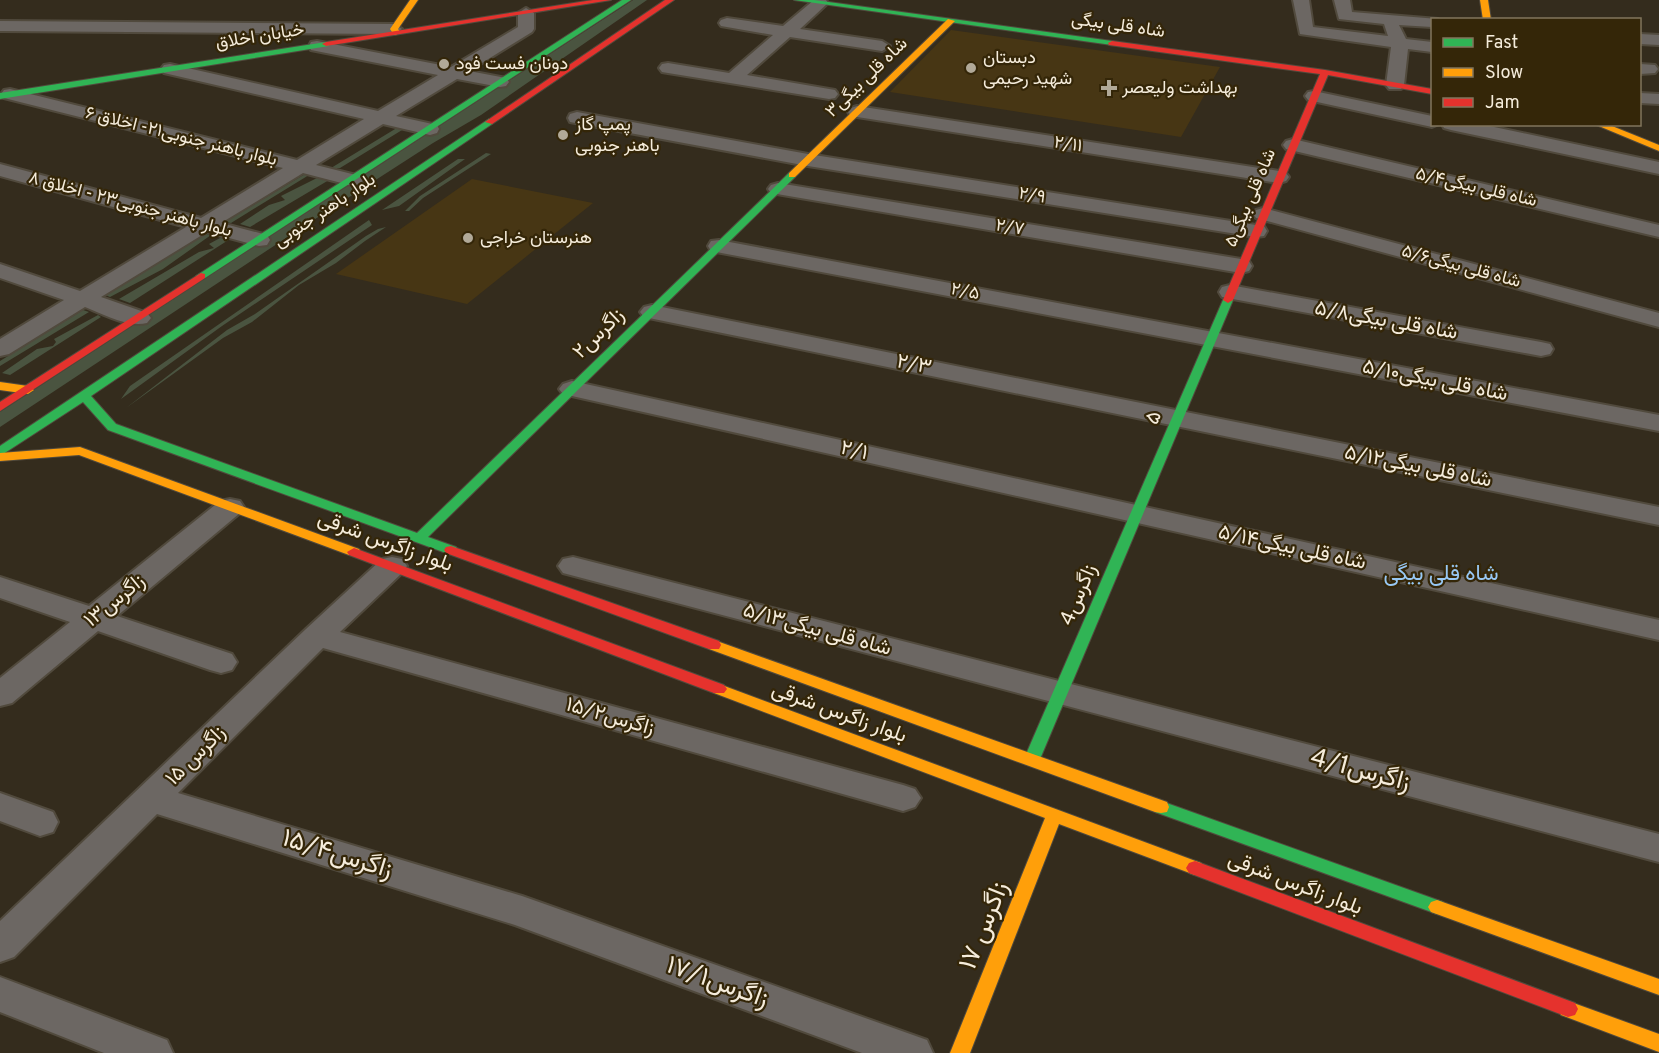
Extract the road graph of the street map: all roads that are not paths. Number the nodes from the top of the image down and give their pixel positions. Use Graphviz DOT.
graph roads {
  1 [pos="414,0"];
  2 [pos="607,0"];
  3 [pos="627,0"];
  4 [pos="670,0"];
  5 [pos="798,0"];
  6 [pos="1301,0"];
  7 [pos="1342,0"];
  8 [pos="1484,0"];
  9 [pos="1385,2"];
  10 [pos="820,3"];
  11 [pos="526,13"];
  12 [pos="1487,18"];
  13 [pos="1389,20"];
  14 [pos="951,21"];
  15 [pos="1431,21"];
  16 [pos="727,23"];
  17 [pos="0,26"];
  18 [pos="584,28"];
  19 [pos="396,31"];
  20 [pos="787,32"];
  21 [pos="1641,39"];
  22 [pos="1659,40"];
  23 [pos="1400,43"];
  24 [pos="882,45"];
  25 [pos="317,46"];
  26 [pos="1431,47"];
  27 [pos="668,68"];
  28 [pos="170,69"];
  29 [pos="1325,72"];
  30 [pos="454,73"];
  31 [pos="732,78"];
  32 [pos="500,82"];
  33 [pos="72,84"];
  34 [pos="1395,85"];
  35 [pos="3,91"];
  36 [pos="1431,92"];
  37 [pos="829,94"];
  38 [pos="1314,96"];
  39 [pos="1641,98"];
  40 [pos="1659,99"];
  41 [pos="857,112"];
  42 [pos="383,116"];
  43 [pos="577,118"];
  44 [pos="1431,121"];
  45 [pos="1460,126"];
  46 [pos="1603,126"];
  47 [pos="430,129"];
  48 [pos="1293,145"];
  49 [pos="1659,148"];
  50 [pos="808,160"];
  51 [pos="300,166"];
  52 [pos="1659,168"];
  53 [pos="0,170"];
  54 [pos="1279,177"];
  55 [pos="353,180"];
  56 [pos="778,189"];
  57 [pos="1260,223"];
  58 [pos="205,224"];
  59 [pos="1659,231"];
  60 [pos="259,240"];
  61 [pos="719,246"];
  62 [pos="1241,266"];
  63 [pos="0,271"];
  64 [pos="1230,292"];
  65 [pos="83,298"];
  66 [pos="652,312"];
  67 [pos="139,318"];
  68 [pos="1659,320"];
  69 [pos="1210,338"];
  70 [pos="0,349"];
  71 [pos="1541,349"];
  72 [pos="0,386"];
  73 [pos="572,389"];
  74 [pos="28,390"];
  75 [pos="84,396"];
  76 [pos="0,407"];
  77 [pos="1177,418"];
  78 [pos="1659,423"];
  79 [pos="112,427"];
  80 [pos="80,451"];
  81 [pos="0,452"];
  82 [pos="0,457"];
  83 [pos="230,507"];
  84 [pos="1136,514"];
  85 [pos="1659,516"];
  86 [pos="419,538"];
  87 [pos="392,566"];
  88 [pos="573,566"];
  89 [pos="0,586"];
  90 [pos="93,618"];
  91 [pos="1659,630"];
  92 [pos="317,636"];
  93 [pos="701,651"];
  94 [pos="221,662"];
  95 [pos="680,676"];
  96 [pos="1060,693"];
  97 [pos="0,695"];
  98 [pos="1032,759"];
  99 [pos="903,798"];
  100 [pos="152,799"];
  101 [pos="0,806"];
  102 [pos="1054,816"];
  103 [pos="40,822"];
  104 [pos="1659,848"];
  105 [pos="522,912"];
  106 [pos="0,946"];
  107 [pos="1659,987"];
  108 [pos="0,994"];
  109 [pos="1659,1043"];
  110 [pos="152,1053"];
  111 [pos="912,1053"];
  112 [pos="960,1053"];
  1 -- 19 [label="main road"];
  2 -- 11 [label="main road"];
  3 -- 18 [label="main road, بلوار باهنر جنوبی"];
  4 -- 75 [label="main road, بلوار باهنر جنوبی"];
  5 -- 10 [label="main road, شاه قلی بیگی"];
  6 -- 23 [label="street"];
  7 -- 13 [label="street"];
  8 -- 12 [label="main road"];
  9 -- 13 [label="street"];
  10 -- 14 [label="main road, شاه قلی بیگی"];
  10 -- 20 [label="street"];
  11 -- 18 [label="main road"];
  11 -- 19 [label="main road, خیابان اخلاق"];
  11 -- 30 [label="street"];
  13 -- 15 [label="street"];
  13 -- 23 [label="street"];
  14 -- 29 [label="main road, شاه قلی بیگی"];
  14 -- 41 [label="main road, شاه قلی بیگی۳"];
  16 -- 20 [label="street"];
  17 -- 19 [label="street"];
  18 -- 32 [label="main road, بلوار باهنر جنوبی"];
  19 -- 25 [label="main road, خیابان اخلاق"];
  20 -- 24 [label="street"];
  20 -- 31 [label="street"];
  21 -- 22 [label="street"];
  23 -- 26 [label="street"];
  23 -- 34 [label="street"];
  25 -- 28 [label="main road, خیابان اخلاق"];
  25 -- 30 [label="street"];
  27 -- 31 [label="street"];
  28 -- 33 [label="main road, خیابان اخلاق"];
  28 -- 42 [label="street"];
  29 -- 34 [label="main road, شاه قلی بیگی"];
  29 -- 38 [label="main road, شاه قلی بیگی۵"];
  30 -- 32 [label="street"];
  30 -- 42 [label="street"];
  31 -- 37 [label="street"];
  32 -- 47 [label="main road, بلوار باهنر جنوبی"];
  33 -- 35 [label="street"];
  34 -- 36 [label="main road, شاه قلی بیگی"];
  35 -- 51 [label="street, بلوار باهنر جنوبی۲۱- اخلاق ۶"];
  38 -- 44 [label="street"];
  38 -- 48 [label="main road, شاه قلی بیگی۵"];
  39 -- 40 [label="street"];
  41 -- 50 [label="main road, شاه قلی بیگی۳"];
  41 -- 54 [label="street, ۲/۱۱"];
  42 -- 47 [label="street"];
  42 -- 51 [label="street"];
  43 -- 50 [label="street, ۲/۹"];
  45 -- 52 [label="street"];
  46 -- 49 [label="main road"];
  47 -- 55 [label="main road, بلوار باهنر جنوبی"];
  48 -- 54 [label="main road, شاه قلی بیگی۵"];
  48 -- 59 [label="street, شاه قلی بیگی۵/۴"];
  50 -- 56 [label="main road, زاگرس۲"];
  50 -- 57 [label="street, ۲/۹"];
  51 -- 55 [label="street, بلوار باهنر جنوبی۲۱- اخلاق ۶"];
  51 -- 58 [label="street"];
  53 -- 58 [label="street, بلوار باهنر جنوبی۲۳ - اخلاق ۸"];
  54 -- 57 [label="main road, شاه قلی بیگی۵"];
  55 -- 60 [label="main road, بلوار باهنر جنوبی"];
  56 -- 61 [label="main road, زاگرس۲"];
  56 -- 62 [label="street, ۲/۷"];
  57 -- 62 [label="main road, شاه قلی بیگی۵"];
  57 -- 68 [label="street, شاه قلی بیگی۵/۶"];
  58 -- 60 [label="street, بلوار باهنر جنوبی۲۳ - اخلاق ۸"];
  58 -- 65 [label="street"];
  60 -- 67 [label="main road, بلوار باهنر جنوبی"];
  61 -- 66 [label="main road, زاگرس۲"];
  61 -- 69 [label="street, ۲/۵"];
  62 -- 64 [label="main road, شاه قلی بیگی۵"];
  63 -- 65 [label="street"];
  64 -- 69 [label="main road, شاه قلی بیگی۵"];
  64 -- 71 [label="street, شاه قلی بیگی۵/۸"];
  65 -- 67 [label="street"];
  65 -- 70 [label="street"];
  66 -- 73 [label="main road, زاگرس۲"];
  66 -- 77 [label="street, ۲/۳"];
  67 -- 74 [label="main road, بلوار باهنر جنوبی"];
  69 -- 77 [label="main road, ۵"];
  69 -- 78 [label="street, شاه قلی بیگی۵/۱۰"];
  72 -- 74 [label="main road"];
  73 -- 84 [label="street, ۲/۱"];
  73 -- 86 [label="main road, زاگرس۲"];
  74 -- 76 [label="main road, بلوار باهنر جنوبی"];
  75 -- 79 [label="main road, بلوار زاگرس شرقی"];
  75 -- 81 [label="main road, بلوار باهنر جنوبی"];
  77 -- 84 [label="main road, ۵"];
  77 -- 85 [label="street, شاه قلی بیگی۵/۱۲"];
  79 -- 80 [label="main road"];
  79 -- 86 [label="main road, بلوار زاگرس شرقی"];
  80 -- 82 [label="main road, بلوار زاگرس شرقی"];
  80 -- 83 [label="main road, بلوار زاگرس شرقی"];
  83 -- 87 [label="main road, بلوار زاگرس شرقی"];
  83 -- 90 [label="street, زاگرس۱۳"];
  84 -- 91 [label="street, شاه قلی بیگی۵/۱۴"];
  84 -- 96 [label="main road, زاگرس4"];
  86 -- 93 [label="main road, بلوار زاگرس شرقی"];
  87 -- 92 [label="street, زاگرس ۱۵"];
  87 -- 95 [label="main road, بلوار زاگرس شرقی"];
  88 -- 96 [label="street, شاه قلی بیگی۵/۱۳"];
  89 -- 90 [label="street"];
  90 -- 94 [label="street"];
  90 -- 97 [label="street, زاگرس۱۳"];
  92 -- 99 [label="street, زاگرس۱۵/۲"];
  92 -- 100 [label="street, زاگرس ۱۵"];
  93 -- 95 [label="main road"];
  93 -- 98 [label="main road, بلوار زاگرس شرقی"];
  95 -- 102 [label="main road, بلوار زاگرس شرقی"];
  96 -- 98 [label="main road, زاگرس4"];
  96 -- 104 [label="street, 4/1زاگرس"];
  98 -- 107 [label="main road, بلوار زاگرس شرقی"];
  100 -- 105 [label="street, زاگرس۱۵/۴"];
  100 -- 106 [label="street, زاگرس ۱۵"];
  101 -- 103 [label="street"];
  102 -- 109 [label="main road, بلوار زاگرس شرقی"];
  102 -- 112 [label="main road, زاگرس ۱۷"];
  105 -- 111 [label="street, زاگرس۱۷/۱"];
  108 -- 110 [label="street"];
}
